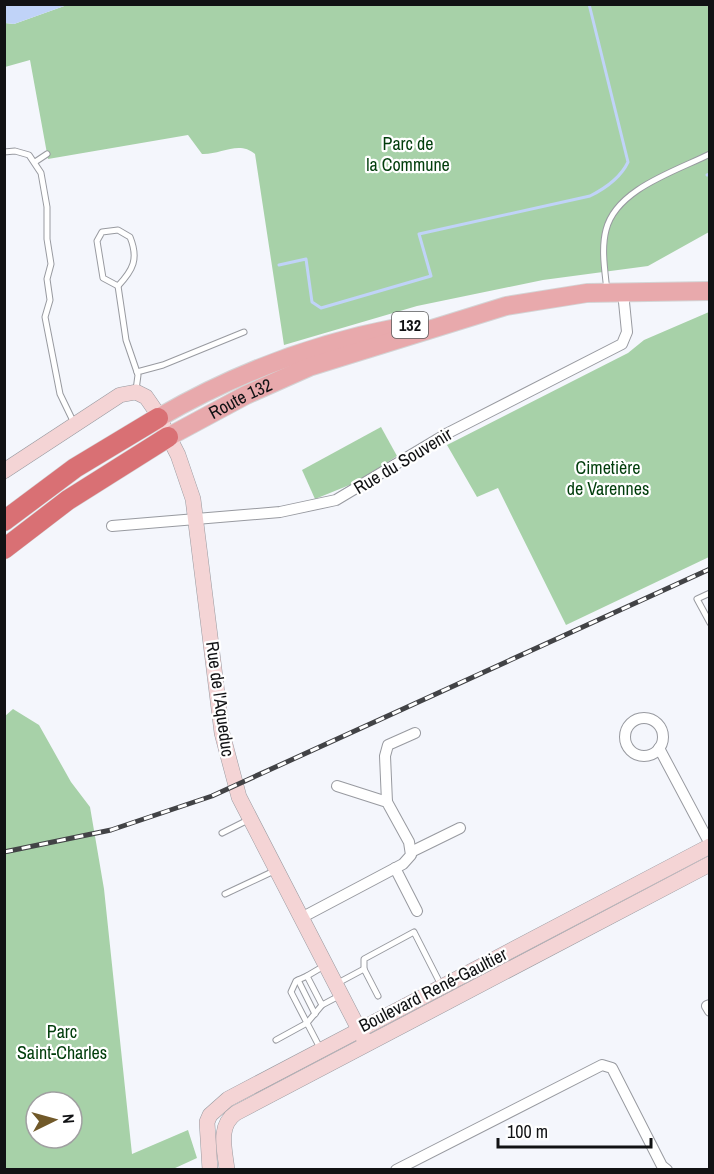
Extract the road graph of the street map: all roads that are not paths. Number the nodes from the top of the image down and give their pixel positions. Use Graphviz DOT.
graph roads {
  1 [pos="4,152"];
  2 [pos="47,154"];
  3 [pos="710,154"];
  4 [pos="35,162"];
  5 [pos="118,286"];
  6 [pos="710,291"];
  7 [pos="615,292"];
  8 [pos="506,306"];
  9 [pos="244,332"];
  10 [pos="137,372"];
  11 [pos="136,392"];
  12 [pos="159,418"];
  13 [pos="75,424"];
  14 [pos="168,437"];
  15 [pos="4,471"];
  16 [pos="197,518"];
  17 [pos="4,521"];
  18 [pos="112,526"];
  19 [pos="4,549"];
  20 [pos="710,593"];
  21 [pos="710,623"];
  22 [pos="415,733"];
  23 [pos="658,748"];
  24 [pos="337,786"];
  25 [pos="387,802"];
  26 [pos="249,820"];
  27 [pos="460,828"];
  28 [pos="222,833"];
  29 [pos="710,845"];
  30 [pos="411,852"];
  31 [pos="710,864"];
  32 [pos="396,868"];
  33 [pos="275,870"];
  34 [pos="225,894"];
  35 [pos="628,897"];
  36 [pos="417,911"];
  37 [pos="301,918"];
  38 [pos="326,966"];
  39 [pos="364,969"];
  40 [pos="307,976"];
  41 [pos="298,980"];
  42 [pos="441,985"];
  43 [pos="338,990"];
  44 [pos="378,996"];
  45 [pos="322,1005"];
  46 [pos="710,1005"];
  47 [pos="710,1011"];
  48 [pos="315,1014"];
  49 [pos="307,1023"];
  50 [pos="358,1028"];
  51 [pos="276,1040"];
  52 [pos="366,1043"];
  53 [pos="320,1048"];
  54 [pos="661,1168"];
  55 [pos="210,1170"];
  56 [pos="227,1170"];
  57 [pos="396,1170"];
  1 -- 4 [label="lane"];
  2 -- 4 [label="lane"];
  3 -- 7 [label="lane"];
  4 -- 13 [label="lane"];
  5 -- 5 [label="lane"];
  5 -- 10 [label="lane"];
  6 -- 7 [label="main road, Route 132 / 132"];
  7 -- 8 [label="main road, Route 132 / 132"];
  7 -- 16 [label="street, Rue du Souvenir"];
  8 -- 12 [label="main road, Route 132 / 132"];
  8 -- 14 [label="main road, Route 132 / 132"];
  9 -- 10 [label="lane"];
  10 -- 11 [label="lane"];
  11 -- 12 [label="street, Rue de l'Aqueduc"];
  11 -- 13 [label="street"];
  12 -- 14 [label="street, Rue de l'Aqueduc"];
  12 -- 17 [label="highway, Route 132 / 132"];
  13 -- 15 [label="street"];
  14 -- 16 [label="street, Rue de l'Aqueduc"];
  14 -- 19 [label="highway, Route 132 / 132"];
  16 -- 18 [label="street, Rue du Souvenir"];
  16 -- 26 [label="street, Rue de l'Aqueduc"];
  20 -- 21 [label="lane"];
  22 -- 25 [label="street"];
  23 -- 29 [label="street"];
  24 -- 25 [label="street"];
  25 -- 30 [label="street"];
  26 -- 28 [label="lane"];
  26 -- 33 [label="street, Rue de l'Aqueduc"];
  27 -- 30 [label="street"];
  29 -- 35 [label="street, Boulevard René-Gaultier"];
  30 -- 32 [label="street"];
  31 -- 35 [label="street, Boulevard René-Gaultier"];
  32 -- 36 [label="street"];
  32 -- 37 [label="street"];
  33 -- 34 [label="lane"];
  33 -- 37 [label="street, Rue de l'Aqueduc"];
  35 -- 42 [label="street, Boulevard René-Gaultier"];
  35 -- 52 [label="street, Boulevard René-Gaultier"];
  37 -- 38 [label="street, Rue de l'Aqueduc"];
  38 -- 40 [label="lane"];
  38 -- 43 [label="street, Rue de l'Aqueduc"];
  39 -- 42 [label="lane"];
  39 -- 43 [label="lane"];
  39 -- 44 [label="lane"];
  40 -- 41 [label="lane"];
  40 -- 45 [label="lane"];
  41 -- 48 [label="lane"];
  41 -- 49 [label="lane"];
  42 -- 50 [label="street, Boulevard René-Gaultier"];
  43 -- 45 [label="lane"];
  43 -- 50 [label="street, Rue de l'Aqueduc"];
  45 -- 48 [label="lane"];
  46 -- 47 [label="street"];
  48 -- 49 [label="lane"];
  49 -- 51 [label="lane"];
  49 -- 53 [label="lane"];
  50 -- 52 [label="street, Rue de l'Aqueduc"];
  50 -- 53 [label="street, Boulevard René-Gaultier"];
  52 -- 56 [label="street, Boulevard René-Gaultier"];
  53 -- 55 [label="street, Boulevard René-Gaultier"];
  54 -- 57 [label="street"];
}
